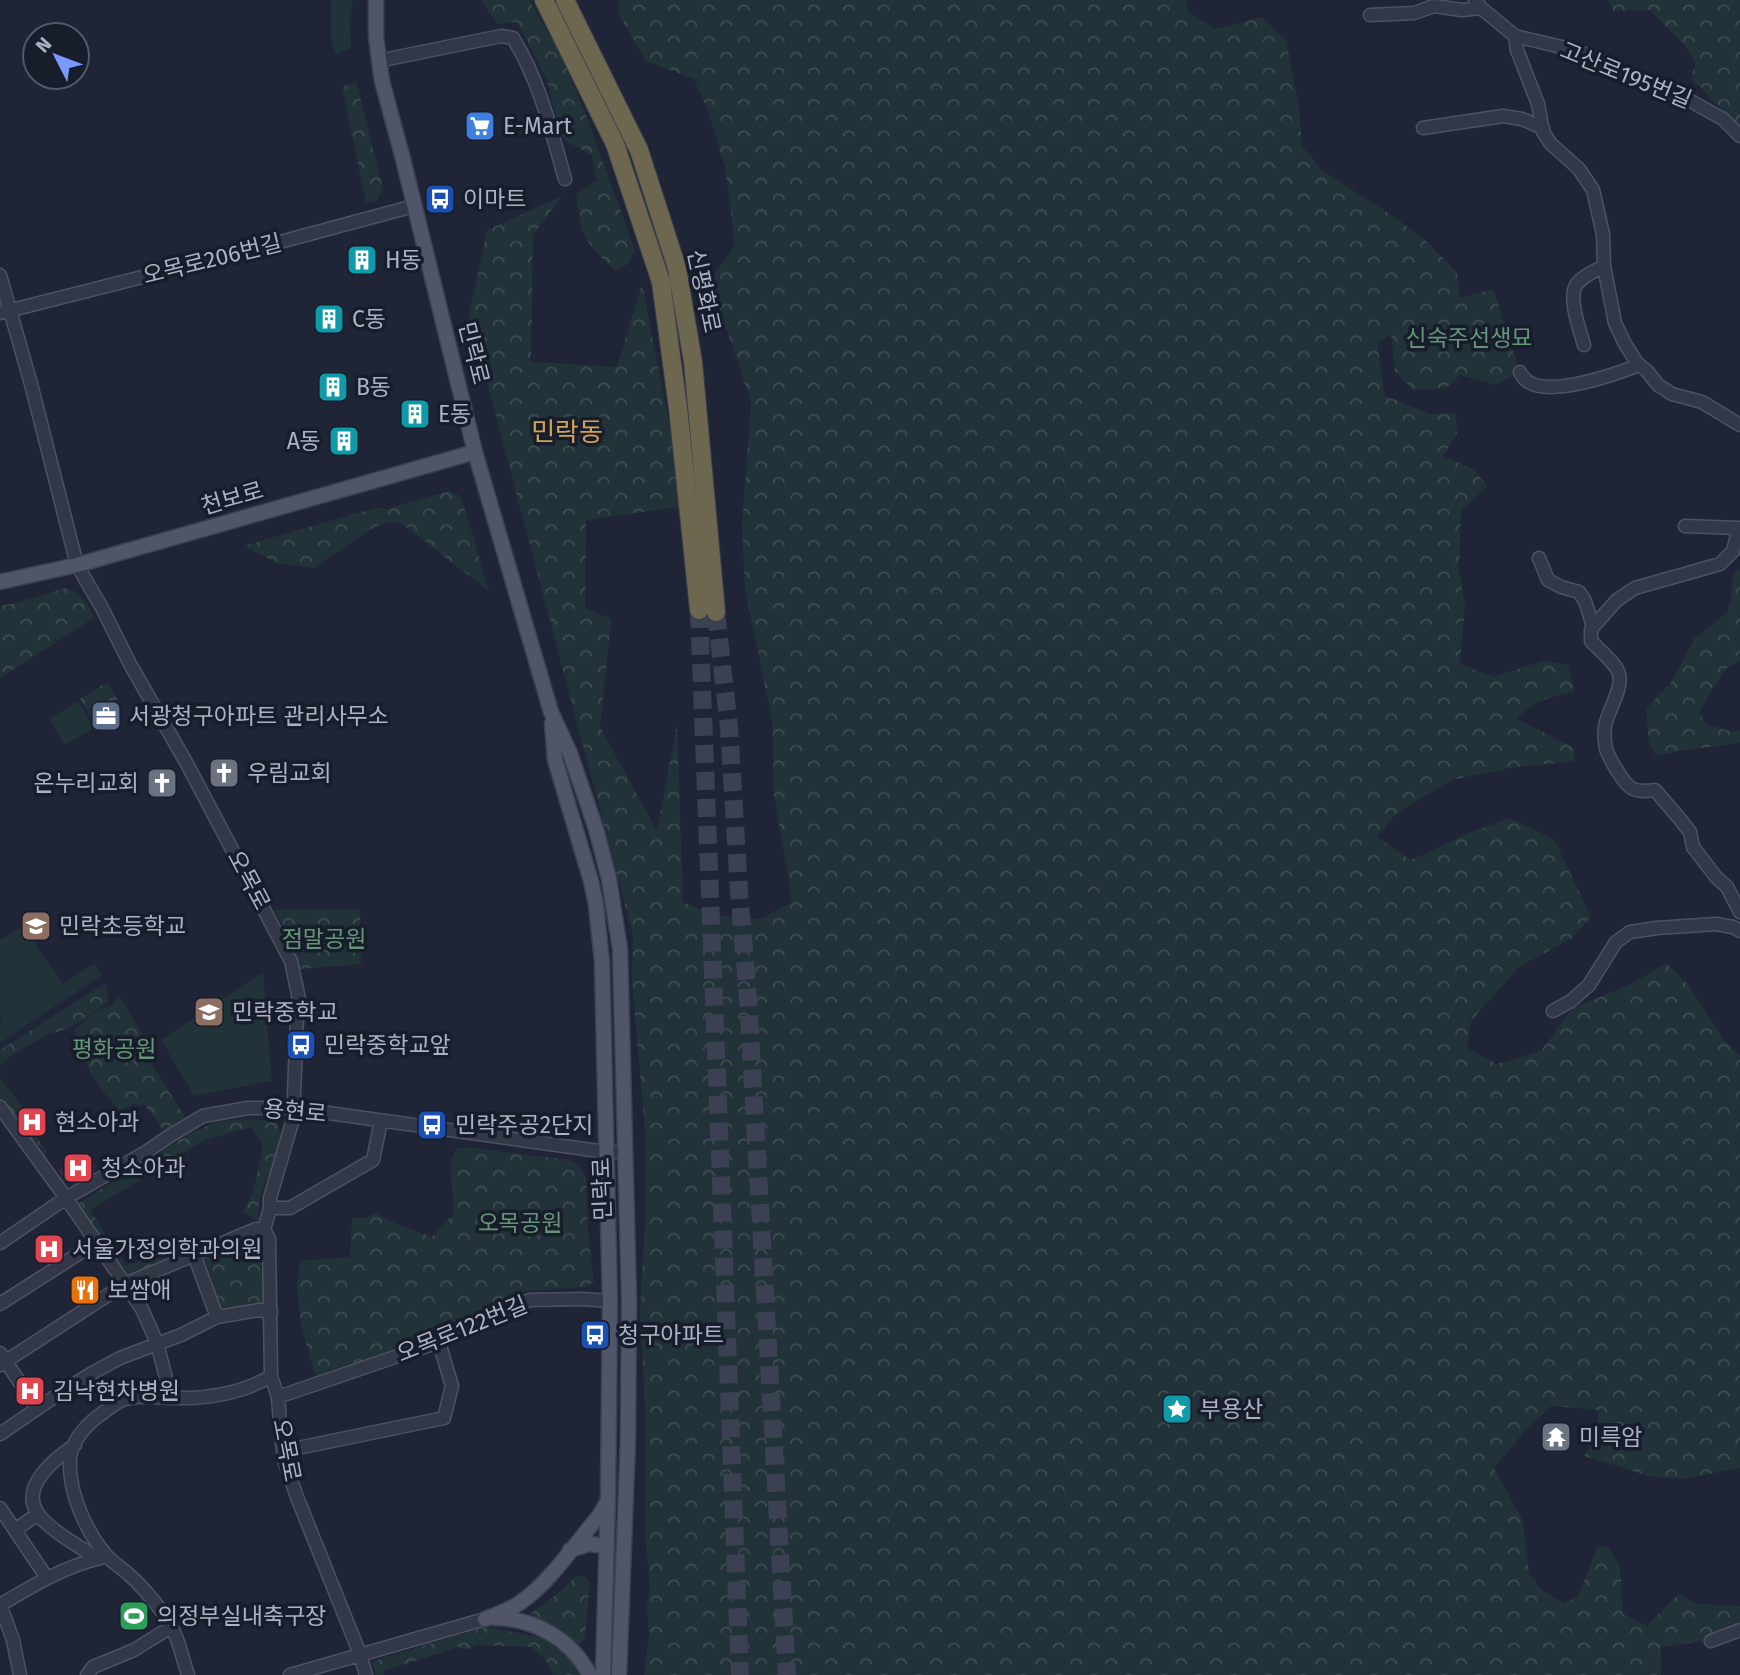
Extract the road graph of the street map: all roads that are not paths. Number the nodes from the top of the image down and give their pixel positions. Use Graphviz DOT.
graph roads {
  1 [pos="376,0"];
  2 [pos="544,0"];
  3 [pos="565,0"];
  4 [pos="1478,4"];
  5 [pos="1370,15"];
  6 [pos="1515,36"];
  7 [pos="379,61"];
  8 [pos="1423,128"];
  9 [pos="1543,128"];
  10 [pos="1740,136"];
  11 [pos="563,175"];
  12 [pos="414,206"];
  13 [pos="1604,266"];
  14 [pos="0,275"];
  15 [pos="5,312"];
  16 [pos="1584,345"];
  17 [pos="1639,365"];
  18 [pos="1520,372"];
  19 [pos="1740,425"];
  20 [pos="475,452"];
  21 [pos="1685,526"];
  22 [pos="1740,531"];
  23 [pos="1539,558"];
  24 [pos="77,565"];
  25 [pos="0,582"];
  26 [pos="1593,626"];
  27 [pos="551,712"];
  28 [pos="1740,912"];
  29 [pos="1740,931"];
  30 [pos="1553,1011"];
  31 [pos="0,1107"];
  32 [pos="293,1108"];
  33 [pos="381,1121"];
  34 [pos="607,1152"];
  35 [pos="624,1152"];
  36 [pos="66,1198"];
  37 [pos="270,1208"];
  38 [pos="264,1230"];
  39 [pos="97,1242"];
  40 [pos="0,1243"];
  41 [pos="194,1255"];
  42 [pos="125,1284"];
  43 [pos="610,1301"];
  44 [pos="0,1304"];
  45 [pos="271,1312"];
  46 [pos="217,1317"];
  47 [pos="439,1342"];
  48 [pos="157,1343"];
  49 [pos="2,1360"];
  50 [pos="271,1376"];
  51 [pos="278,1397"];
  52 [pos="171,1398"];
  53 [pos="37,1408"];
  54 [pos="0,1434"];
  55 [pos="75,1445"];
  56 [pos="284,1451"];
  57 [pos="608,1496"];
  58 [pos="0,1508"];
  59 [pos="38,1514"];
  60 [pos="15,1530"];
  61 [pos="606,1545"];
  62 [pos="570,1550"];
  63 [pos="102,1558"];
  64 [pos="47,1578"];
  65 [pos="0,1604"];
  66 [pos="485,1619"];
  67 [pos="171,1627"];
  68 [pos="1740,1629"];
  69 [pos="1711,1641"];
  70 [pos="360,1654"];
  71 [pos="319,1671"];
  72 [pos="20,1675"];
  73 [pos="87,1675"];
  74 [pos="188,1675"];
  75 [pos="290,1675"];
  76 [pos="366,1675"];
  77 [pos="590,1675"];
  78 [pos="603,1675"];
  79 [pos="619,1675"];
  1 -- 7 [label="main road, 민락로"];
  2 -- 3 [label="highway, 신평화로"];
  4 -- 5 [label="street"];
  4 -- 6 [label="street, 고산로195번길"];
  6 -- 9 [label="street"];
  6 -- 10 [label="street, 고산로195번길"];
  7 -- 11 [label="street"];
  7 -- 12 [label="main road, 민락로"];
  8 -- 9 [label="street"];
  9 -- 13 [label="street"];
  12 -- 15 [label="street, 오목로206번길"];
  12 -- 20 [label="main road, 민락로"];
  13 -- 16 [label="street"];
  13 -- 17 [label="street"];
  14 -- 15 [label="street, 오목로"];
  15 -- 24 [label="street, 오목로"];
  17 -- 18 [label="street"];
  17 -- 19 [label="street"];
  20 -- 24 [label="main road, 천보로"];
  20 -- 27 [label="main road, 민락로"];
  21 -- 22 [label="street"];
  22 -- 26 [label="street"];
  23 -- 26 [label="street"];
  24 -- 25 [label="main road, 천보로"];
  24 -- 32 [label="street, 오목로"];
  26 -- 28 [label="street"];
  27 -- 34 [label="main road, 민락로"];
  27 -- 35 [label="main road, 민락로"];
  29 -- 30 [label="street"];
  31 -- 36 [label="street"];
  32 -- 33 [label="street, 용현로"];
  32 -- 36 [label="street, 용현로"];
  32 -- 37 [label="street, 오목로"];
  33 -- 34 [label="street, 용현로"];
  33 -- 37 [label="street"];
  34 -- 35 [label="street, 용현로"];
  34 -- 43 [label="main road, 민락로"];
  35 -- 79 [label="main road, 민락로"];
  36 -- 39 [label="street"];
  36 -- 40 [label="street, 용현로"];
  37 -- 38 [label="street, 오목로"];
  38 -- 41 [label="street"];
  38 -- 45 [label="street, 오목로"];
  39 -- 42 [label="street"];
  39 -- 44 [label="street"];
  41 -- 42 [label="street"];
  41 -- 46 [label="street"];
  42 -- 48 [label="street"];
  42 -- 49 [label="street"];
  43 -- 47 [label="street, 오목로122번길"];
  43 -- 57 [label="main road, 민락로"];
  45 -- 46 [label="street"];
  45 -- 50 [label="street, 오목로"];
  46 -- 48 [label="street"];
  47 -- 51 [label="street, 오목로122번길"];
  47 -- 56 [label="street"];
  48 -- 52 [label="street"];
  48 -- 53 [label="street"];
  49 -- 53 [label="street"];
  50 -- 51 [label="street, 오목로"];
  50 -- 52 [label="street"];
  51 -- 56 [label="street, 오목로"];
  52 -- 55 [label="street"];
  53 -- 54 [label="street"];
  55 -- 59 [label="street"];
  55 -- 63 [label="street"];
  56 -- 70 [label="street, 오목로"];
  57 -- 61 [label="main road, 민락로"];
  57 -- 62 [label="main road"];
  58 -- 60 [label="street"];
  59 -- 60 [label="street"];
  59 -- 63 [label="street"];
  60 -- 64 [label="street"];
  61 -- 62 [label="main road"];
  61 -- 78 [label="main road, 민락로"];
  62 -- 66 [label="main road"];
  63 -- 64 [label="street"];
  63 -- 67 [label="street"];
  64 -- 65 [label="street"];
  65 -- 72 [label="street"];
  66 -- 70 [label="street"];
  66 -- 77 [label="main road"];
  67 -- 73 [label="street"];
  67 -- 74 [label="street"];
  68 -- 69 [label="street"];
  70 -- 71 [label="street"];
  70 -- 76 [label="street, 오목로"];
  71 -- 75 [label="street"];
}
